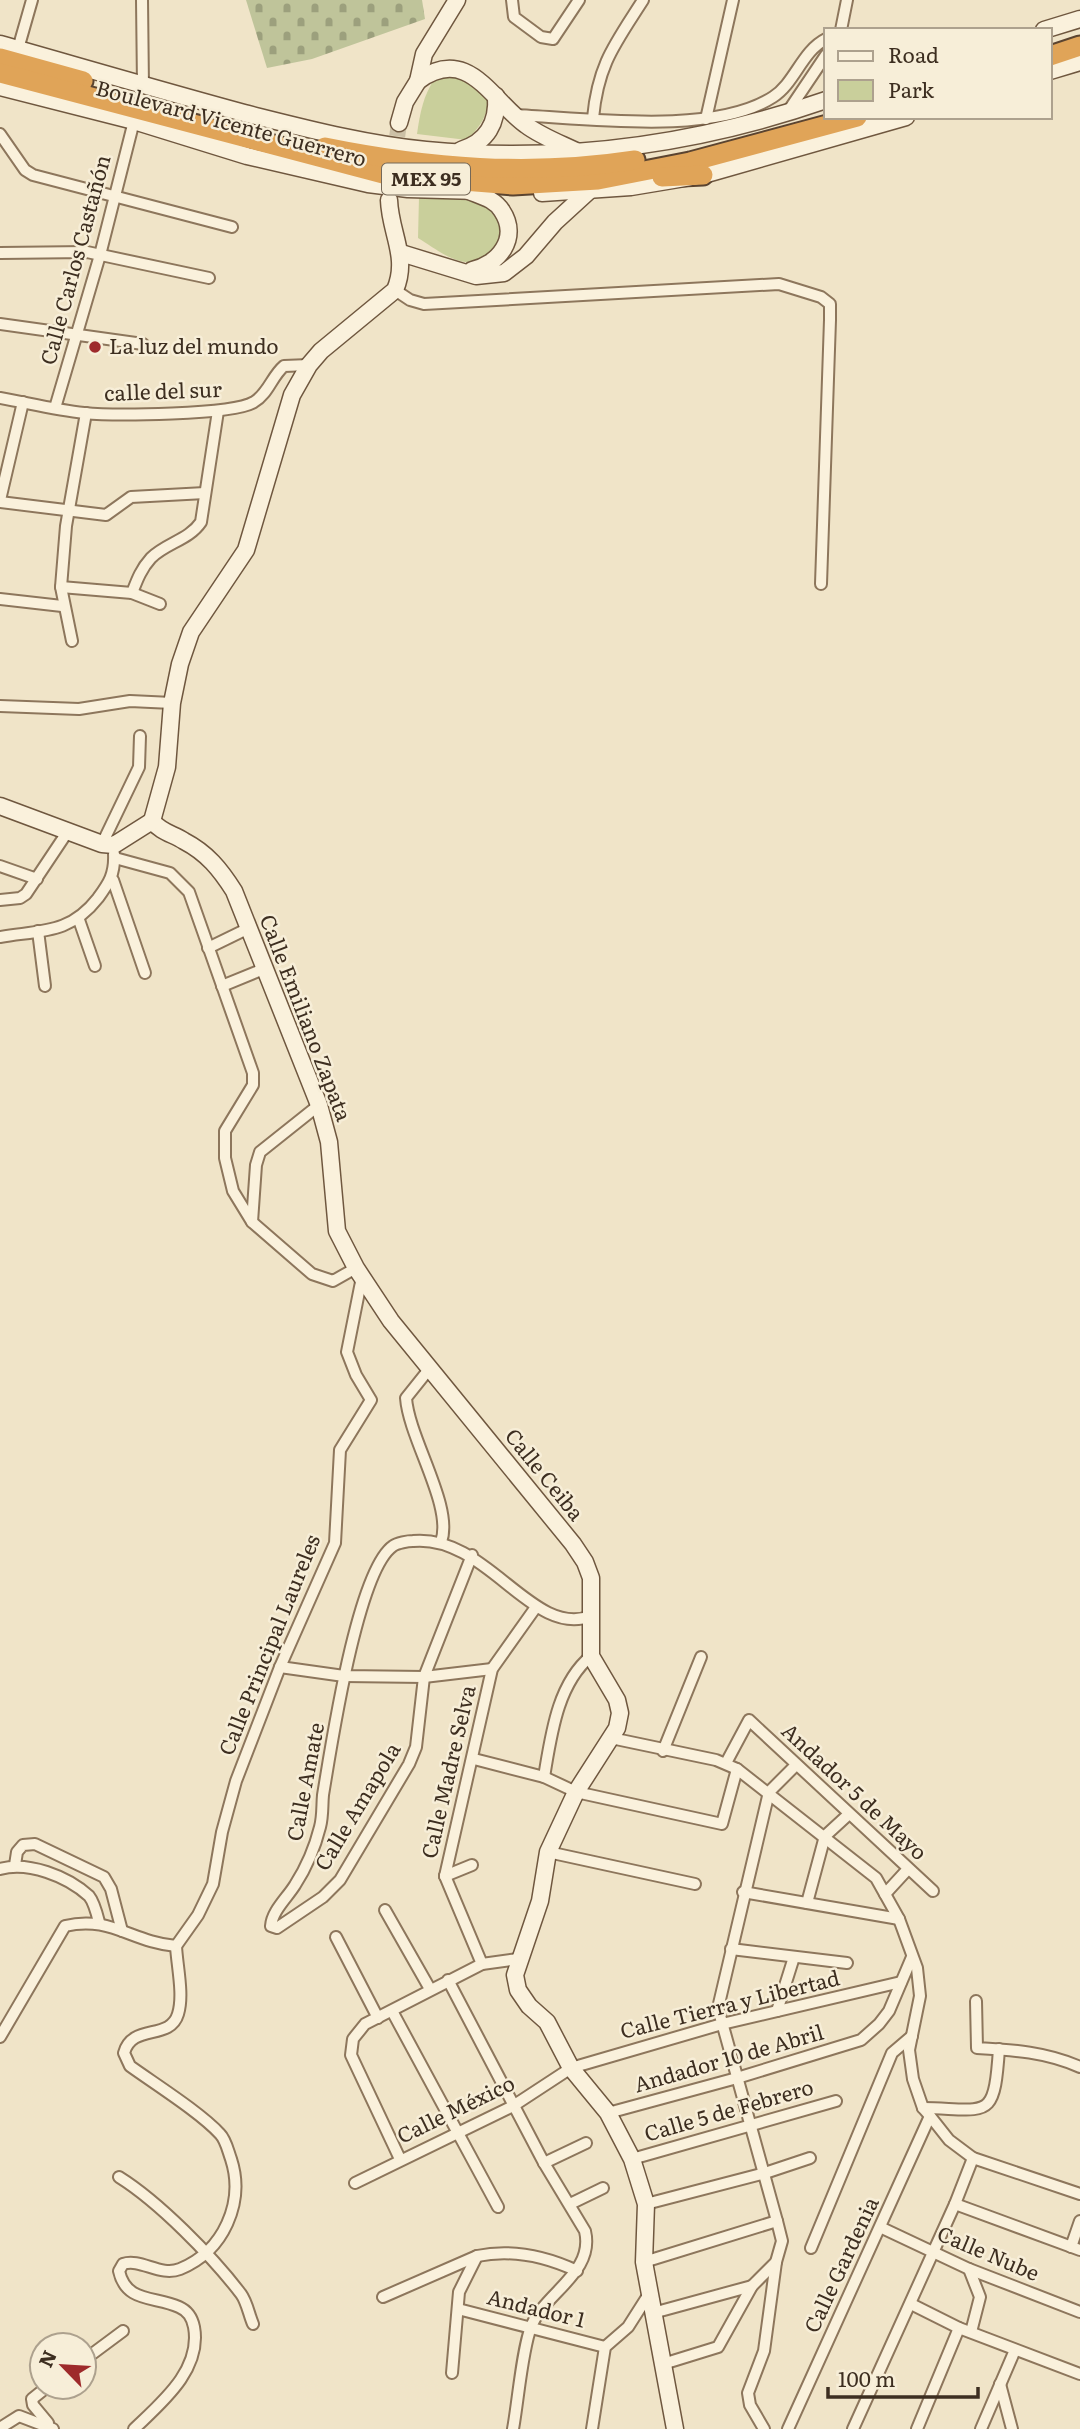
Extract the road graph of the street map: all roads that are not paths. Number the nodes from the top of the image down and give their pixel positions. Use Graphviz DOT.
graph roads {
  1 [pos="32,0"];
  2 [pos="142,0"];
  3 [pos="457,0"];
  4 [pos="512,0"];
  5 [pos="579,0"];
  6 [pos="643,0"];
  7 [pos="733,0"];
  8 [pos="846,0"];
  9 [pos="1080,19"];
  10 [pos="841,28"];
  11 [pos="1051,28"];
  12 [pos="1080,33"];
  13 [pos="824,40"];
  14 [pos="1052,42"];
  15 [pos="0,44"];
  16 [pos="1080,46"];
  17 [pos="18,49"];
  18 [pos="1052,55"];
  19 [pos="0,58"];
  20 [pos="824,58"];
  21 [pos="1080,62"];
  22 [pos="1052,70"];
  23 [pos="0,73"];
  24 [pos="418,81"];
  25 [pos="143,86"];
  26 [pos="0,87"];
  27 [pos="496,96"];
  28 [pos="824,101"];
  29 [pos="824,113"];
  30 [pos="787,114"];
  31 [pos="515,115"];
  32 [pos="593,118"];
  33 [pos="706,119"];
  34 [pos="850,119"];
  35 [pos="899,119"];
  36 [pos="134,121"];
  37 [pos="399,122"];
  38 [pos="0,134"];
  39 [pos="454,152"];
  40 [pos="582,154"];
  41 [pos="703,176"];
  42 [pos="594,185"];
  43 [pos="469,191"];
  44 [pos="115,197"];
  45 [pos="389,200"];
  46 [pos="232,227"];
  47 [pos="0,253"];
  48 [pos="401,253"];
  49 [pos="100,255"];
  50 [pos="460,272"];
  51 [pos="209,278"];
  52 [pos="396,290"];
  53 [pos="0,324"];
  54 [pos="76,336"];
  55 [pos="144,344"];
  56 [pos="309,365"];
  57 [pos="0,398"];
  58 [pos="23,402"];
  59 [pos="55,408"];
  60 [pos="218,411"];
  61 [pos="86,413"];
  62 [pos="205,493"];
  63 [pos="0,501"];
  64 [pos="68,511"];
  65 [pos="821,584"];
  66 [pos="61,587"];
  67 [pos="132,593"];
  68 [pos="0,599"];
  69 [pos="160,604"];
  70 [pos="62,606"];
  71 [pos="72,641"];
  72 [pos="172,703"];
  73 [pos="0,706"];
  74 [pos="140,736"];
  75 [pos="0,806"];
  76 [pos="152,821"];
  77 [pos="68,831"];
  78 [pos="110,849"];
  79 [pos="0,866"];
  80 [pos="37,878"];
  81 [pos="113,880"];
  82 [pos="0,900"];
  83 [pos="79,920"];
  84 [pos="250,928"];
  85 [pos="38,931"];
  86 [pos="0,937"];
  87 [pos="208,948"];
  88 [pos="95,966"];
  89 [pos="266,968"];
  90 [pos="145,973"];
  91 [pos="45,986"];
  92 [pos="222,986"];
  93 [pos="319,1105"];
  94 [pos="252,1222"];
  95 [pos="359,1272"];
  96 [pos="430,1367"];
  97 [pos="441,1542"];
  98 [pos="472,1555"];
  99 [pos="536,1606"];
  100 [pos="591,1616"];
  101 [pos="591,1656"];
  102 [pos="701,1657"];
  103 [pos="280,1667"];
  104 [pos="492,1669"];
  105 [pos="344,1676"];
  106 [pos="424,1677"];
  107 [pos="611,1738"];
  108 [pos="663,1751"];
  109 [pos="474,1759"];
  110 [pos="726,1763"];
  111 [pos="796,1765"];
  112 [pos="737,1769"];
  113 [pos="544,1777"];
  114 [pos="576,1792"];
  115 [pos="769,1792"];
  116 [pos="849,1814"];
  117 [pos="825,1836"];
  118 [pos="548,1852"];
  119 [pos="15,1865"];
  120 [pos="472,1865"];
  121 [pos="908,1868"];
  122 [pos="0,1869"];
  123 [pos="445,1876"];
  124 [pos="695,1884"];
  125 [pos="111,1889"];
  126 [pos="933,1891"];
  127 [pos="743,1892"];
  128 [pos="885,1894"];
  129 [pos="91,1898"];
  130 [pos="807,1903"];
  131 [pos="385,1910"];
  132 [pos="899,1919"];
  133 [pos="99,1922"];
  134 [pos="271,1926"];
  135 [pos="122,1931"];
  136 [pos="336,1937"];
  137 [pos="176,1946"];
  138 [pos="731,1949"];
  139 [pos="794,1957"];
  140 [pos="912,1957"];
  141 [pos="518,1959"];
  142 [pos="847,1963"];
  143 [pos="482,1964"];
  144 [pos="448,1980"];
  145 [pos="901,1982"];
  146 [pos="430,1989"];
  147 [pos="976,2001"];
  148 [pos="392,2011"];
  149 [pos="777,2011"];
  150 [pos="378,2018"];
  151 [pos="722,2024"];
  152 [pos="912,2036"];
  153 [pos="0,2037"];
  154 [pos="999,2049"];
  155 [pos="1080,2067"];
  156 [pos="571,2068"];
  157 [pos="737,2078"];
  158 [pos="836,2101"];
  159 [pos="513,2106"];
  160 [pos="926,2112"];
  161 [pos="608,2113"];
  162 [pos="750,2124"];
  163 [pos="457,2131"];
  164 [pos="586,2143"];
  165 [pos="632,2158"];
  166 [pos="810,2158"];
  167 [pos="973,2158"];
  168 [pos="400,2159"];
  169 [pos="544,2163"];
  170 [pos="765,2173"];
  171 [pos="119,2177"];
  172 [pos="355,2183"];
  173 [pos="603,2188"];
  174 [pos="1080,2194"];
  175 [pos="570,2204"];
  176 [pos="646,2204"];
  177 [pos="955,2204"];
  178 [pos="498,2207"];
  179 [pos="777,2221"];
  180 [pos="1080,2221"];
  181 [pos="882,2228"];
  182 [pos="811,2248"];
  183 [pos="1075,2248"];
  184 [pos="933,2252"];
  185 [pos="204,2253"];
  186 [pos="477,2256"];
  187 [pos="644,2262"];
  188 [pos="776,2262"];
  189 [pos="968,2269"];
  190 [pos="576,2271"];
  191 [pos="752,2286"];
  192 [pos="649,2294"];
  193 [pos="383,2297"];
  194 [pos="911,2304"];
  195 [pos="458,2309"];
  196 [pos="1080,2312"];
  197 [pos="653,2313"];
  198 [pos="253,2324"];
  199 [pos="531,2327"];
  200 [pos="959,2328"];
  201 [pos="123,2331"];
  202 [pos="971,2332"];
  203 [pos="605,2347"];
  204 [pos="98,2350"];
  205 [pos="1015,2350"];
  206 [pos="663,2364"];
  207 [pos="452,2373"];
  208 [pos="1080,2374"];
  209 [pos="1000,2384"];
  210 [pos="32,2401"];
  211 [pos="0,2428"];
  212 [pos="52,2429"];
  213 [pos="134,2429"];
  214 [pos="513,2429"];
  215 [pos="592,2429"];
  216 [pos="675,2429"];
  217 [pos="764,2429"];
  218 [pos="788,2429"];
  219 [pos="853,2429"];
  220 [pos="917,2429"];
  221 [pos="981,2429"];
  222 [pos="1012,2429"];
  1 -- 17 [label="street"];
  2 -- 25 [label="street"];
  3 -- 24 [label="street"];
  4 -- 5 [label="street"];
  6 -- 32 [label="street"];
  7 -- 33 [label="street"];
  8 -- 10 [label="street"];
  9 -- 11 [label="street"];
  12 -- 14 [label="highway"];
  13 -- 33 [label="street"];
  15 -- 17 [label="street, Boulevard Vicente Guerrero"];
  16 -- 18 [label="highway"];
  17 -- 25 [label="street, Boulevard Vicente Guerrero"];
  19 -- 29 [label="highway, Boulevard Vicente Guerrero / MEX 95"];
  20 -- 30 [label="street"];
  21 -- 22 [label="street"];
  23 -- 42 [label="highway, Boulevard Vicente Guerrero / MEX 95"];
  24 -- 27 [label="street"];
  24 -- 37 [label="street"];
  25 -- 39 [label="street, Boulevard Vicente Guerrero"];
  26 -- 36 [label="street, Boulevard Vicente Guerrero"];
  27 -- 31 [label="street"];
  27 -- 39 [label="street"];
  28 -- 30 [label="street, Boulevard Vicente Guerrero"];
  30 -- 40 [label="street, Boulevard Vicente Guerrero"];
  31 -- 32 [label="street"];
  31 -- 40 [label="street"];
  32 -- 33 [label="street"];
  34 -- 42 [label="highway, Boulevard Vicente Guerrero / MEX 95"];
  35 -- 41 [label="street"];
  36 -- 43 [label="street, Boulevard Vicente Guerrero"];
  36 -- 44 [label="street, Calle Carlos Castañón"];
  38 -- 44 [label="street"];
  39 -- 40 [label="street, Boulevard Vicente Guerrero"];
  41 -- 42 [label="highway"];
  42 -- 43 [label="street, Boulevard Vicente Guerrero"];
  42 -- 50 [label="street"];
  43 -- 50 [label="street"];
  44 -- 46 [label="street"];
  44 -- 49 [label="street, Calle Carlos Castañón"];
  45 -- 48 [label="street"];
  47 -- 49 [label="street"];
  48 -- 50 [label="street"];
  48 -- 52 [label="street"];
  49 -- 51 [label="street"];
  49 -- 54 [label="street, Calle Carlos Castañón"];
  52 -- 56 [label="street"];
  52 -- 65 [label="street"];
  53 -- 54 [label="street"];
  54 -- 55 [label="street"];
  54 -- 59 [label="street, Calle Carlos Castañón"];
  56 -- 60 [label="street, calle del sur"];
  56 -- 72 [label="street"];
  57 -- 58 [label="street, calle del sur"];
  58 -- 59 [label="street, calle del sur"];
  58 -- 63 [label="street"];
  59 -- 61 [label="street, calle del sur"];
  60 -- 61 [label="street, calle del sur"];
  60 -- 62 [label="street"];
  61 -- 64 [label="street"];
  62 -- 64 [label="street"];
  62 -- 67 [label="street"];
  63 -- 64 [label="street"];
  64 -- 66 [label="street"];
  66 -- 67 [label="street"];
  66 -- 70 [label="street"];
  67 -- 69 [label="street"];
  68 -- 70 [label="street"];
  70 -- 71 [label="street"];
  72 -- 73 [label="street"];
  72 -- 76 [label="street"];
  74 -- 78 [label="street"];
  75 -- 77 [label="street"];
  76 -- 78 [label="street"];
  76 -- 84 [label="street, Calle Emiliano Zapata"];
  77 -- 78 [label="street"];
  77 -- 80 [label="street"];
  78 -- 81 [label="street"];
  78 -- 87 [label="street"];
  79 -- 80 [label="street"];
  80 -- 82 [label="street"];
  81 -- 83 [label="street"];
  81 -- 90 [label="street"];
  83 -- 85 [label="street"];
  83 -- 88 [label="street"];
  84 -- 87 [label="street"];
  84 -- 89 [label="street, Calle Emiliano Zapata"];
  85 -- 86 [label="street"];
  85 -- 91 [label="street"];
  87 -- 92 [label="street"];
  89 -- 92 [label="street"];
  89 -- 93 [label="street, Calle Emiliano Zapata"];
  92 -- 94 [label="street"];
  93 -- 94 [label="street"];
  93 -- 95 [label="street, Calle Emiliano Zapata"];
  94 -- 95 [label="street"];
  95 -- 96 [label="street, Calle Ceiba"];
  95 -- 103 [label="street, Calle Principal Laureles"];
  96 -- 97 [label="street"];
  96 -- 100 [label="street, Calle Ceiba"];
  97 -- 98 [label="street"];
  97 -- 105 [label="street, Calle Amate"];
  98 -- 99 [label="street"];
  98 -- 106 [label="street, Calle Amapola"];
  99 -- 100 [label="street"];
  99 -- 104 [label="street, Calle Madre Selva"];
  100 -- 101 [label="street, Calle Ceiba"];
  101 -- 107 [label="street"];
  101 -- 113 [label="street"];
  102 -- 108 [label="street"];
  103 -- 105 [label="street"];
  103 -- 137 [label="street, Calle Principal Laureles"];
  104 -- 106 [label="street"];
  104 -- 109 [label="street, Calle Madre Selva"];
  105 -- 106 [label="street"];
  105 -- 134 [label="street, Calle Amate"];
  106 -- 134 [label="street, Calle Amapola"];
  107 -- 108 [label="street"];
  107 -- 114 [label="street"];
  108 -- 110 [label="street"];
  109 -- 113 [label="street"];
  109 -- 123 [label="street, Calle Madre Selva"];
  110 -- 111 [label="street, Andador 5 de Mayo"];
  110 -- 112 [label="street"];
  111 -- 115 [label="street"];
  111 -- 116 [label="street, Andador 5 de Mayo"];
  112 -- 114 [label="street"];
  112 -- 115 [label="street"];
  113 -- 114 [label="street"];
  114 -- 118 [label="street"];
  115 -- 117 [label="street"];
  115 -- 127 [label="street"];
  116 -- 117 [label="street"];
  116 -- 121 [label="street, Andador 5 de Mayo"];
  117 -- 128 [label="street"];
  117 -- 130 [label="street"];
  118 -- 124 [label="street"];
  118 -- 141 [label="street"];
  119 -- 122 [label="street"];
  119 -- 125 [label="street"];
  119 -- 129 [label="street"];
  120 -- 123 [label="street"];
  121 -- 126 [label="street, Andador 5 de Mayo"];
  121 -- 128 [label="street"];
  123 -- 143 [label="street"];
  125 -- 129 [label="street"];
  125 -- 135 [label="street"];
  127 -- 130 [label="street"];
  127 -- 138 [label="street"];
  128 -- 132 [label="street"];
  129 -- 133 [label="street"];
  130 -- 132 [label="street"];
  131 -- 146 [label="street"];
  132 -- 140 [label="street"];
  133 -- 135 [label="street"];
  133 -- 153 [label="street"];
  135 -- 137 [label="street"];
  136 -- 150 [label="street"];
  137 -- 185 [label="street"];
  138 -- 139 [label="street"];
  138 -- 151 [label="street"];
  139 -- 142 [label="street"];
  139 -- 149 [label="street"];
  140 -- 145 [label="street"];
  140 -- 152 [label="street"];
  141 -- 143 [label="street"];
  141 -- 156 [label="street"];
  143 -- 144 [label="street"];
  144 -- 146 [label="street"];
  144 -- 159 [label="street"];
  145 -- 149 [label="street, Calle Tierra y Libertad"];
  145 -- 157 [label="street, Andador 10 de Abril"];
  146 -- 148 [label="street"];
  147 -- 154 [label="street"];
  148 -- 150 [label="street"];
  148 -- 163 [label="street"];
  149 -- 151 [label="street, Calle Tierra y Libertad"];
  150 -- 168 [label="street"];
  151 -- 156 [label="street, Calle Tierra y Libertad"];
  151 -- 157 [label="street"];
  152 -- 160 [label="street"];
  152 -- 182 [label="street"];
  154 -- 155 [label="street"];
  154 -- 160 [label="street"];
  156 -- 159 [label="street, Calle México"];
  156 -- 161 [label="street"];
  157 -- 161 [label="street, Andador 10 de Abril"];
  157 -- 162 [label="street"];
  158 -- 162 [label="street, Calle 5 de Febrero"];
  159 -- 163 [label="street, Calle México"];
  159 -- 169 [label="street"];
  160 -- 167 [label="street"];
  160 -- 181 [label="street, Calle Gardenia"];
  161 -- 165 [label="street"];
  162 -- 165 [label="street, Calle 5 de Febrero"];
  162 -- 170 [label="street"];
  163 -- 168 [label="street, Calle México"];
  163 -- 178 [label="street"];
  164 -- 169 [label="street"];
  165 -- 176 [label="street"];
  166 -- 170 [label="street"];
  167 -- 174 [label="street"];
  167 -- 177 [label="street"];
  168 -- 172 [label="street, Calle México"];
  169 -- 175 [label="street"];
  170 -- 176 [label="street"];
  170 -- 179 [label="street"];
  171 -- 185 [label="street"];
  173 -- 175 [label="street"];
  175 -- 190 [label="street"];
  176 -- 187 [label="street"];
  177 -- 183 [label="street"];
  177 -- 184 [label="street"];
  179 -- 187 [label="street"];
  179 -- 188 [label="street"];
  180 -- 183 [label="street"];
  181 -- 184 [label="street, Calle Nube"];
  181 -- 218 [label="street, Calle Gardenia"];
  184 -- 189 [label="street, Calle Nube"];
  184 -- 194 [label="street"];
  185 -- 198 [label="street"];
  185 -- 213 [label="street"];
  186 -- 190 [label="street"];
  186 -- 193 [label="street"];
  186 -- 195 [label="street"];
  187 -- 192 [label="street"];
  188 -- 191 [label="street"];
  188 -- 217 [label="street"];
  189 -- 196 [label="street, Calle Nube"];
  189 -- 202 [label="street"];
  190 -- 199 [label="street"];
  191 -- 197 [label="street"];
  191 -- 206 [label="street"];
  192 -- 197 [label="street"];
  192 -- 203 [label="street"];
  194 -- 200 [label="street"];
  194 -- 219 [label="street"];
  195 -- 199 [label="street, Andador 1"];
  195 -- 207 [label="street"];
  197 -- 206 [label="street"];
  199 -- 203 [label="street, Andador 1"];
  199 -- 214 [label="street"];
  200 -- 202 [label="street"];
  200 -- 220 [label="street"];
  201 -- 204 [label="street"];
  202 -- 205 [label="street"];
  203 -- 215 [label="street"];
  205 -- 208 [label="street"];
  205 -- 209 [label="street"];
  206 -- 216 [label="street"];
  209 -- 221 [label="street"];
  209 -- 222 [label="street"];
  210 -- 212 [label="street"];
  211 -- 212 [label="street"];
}
